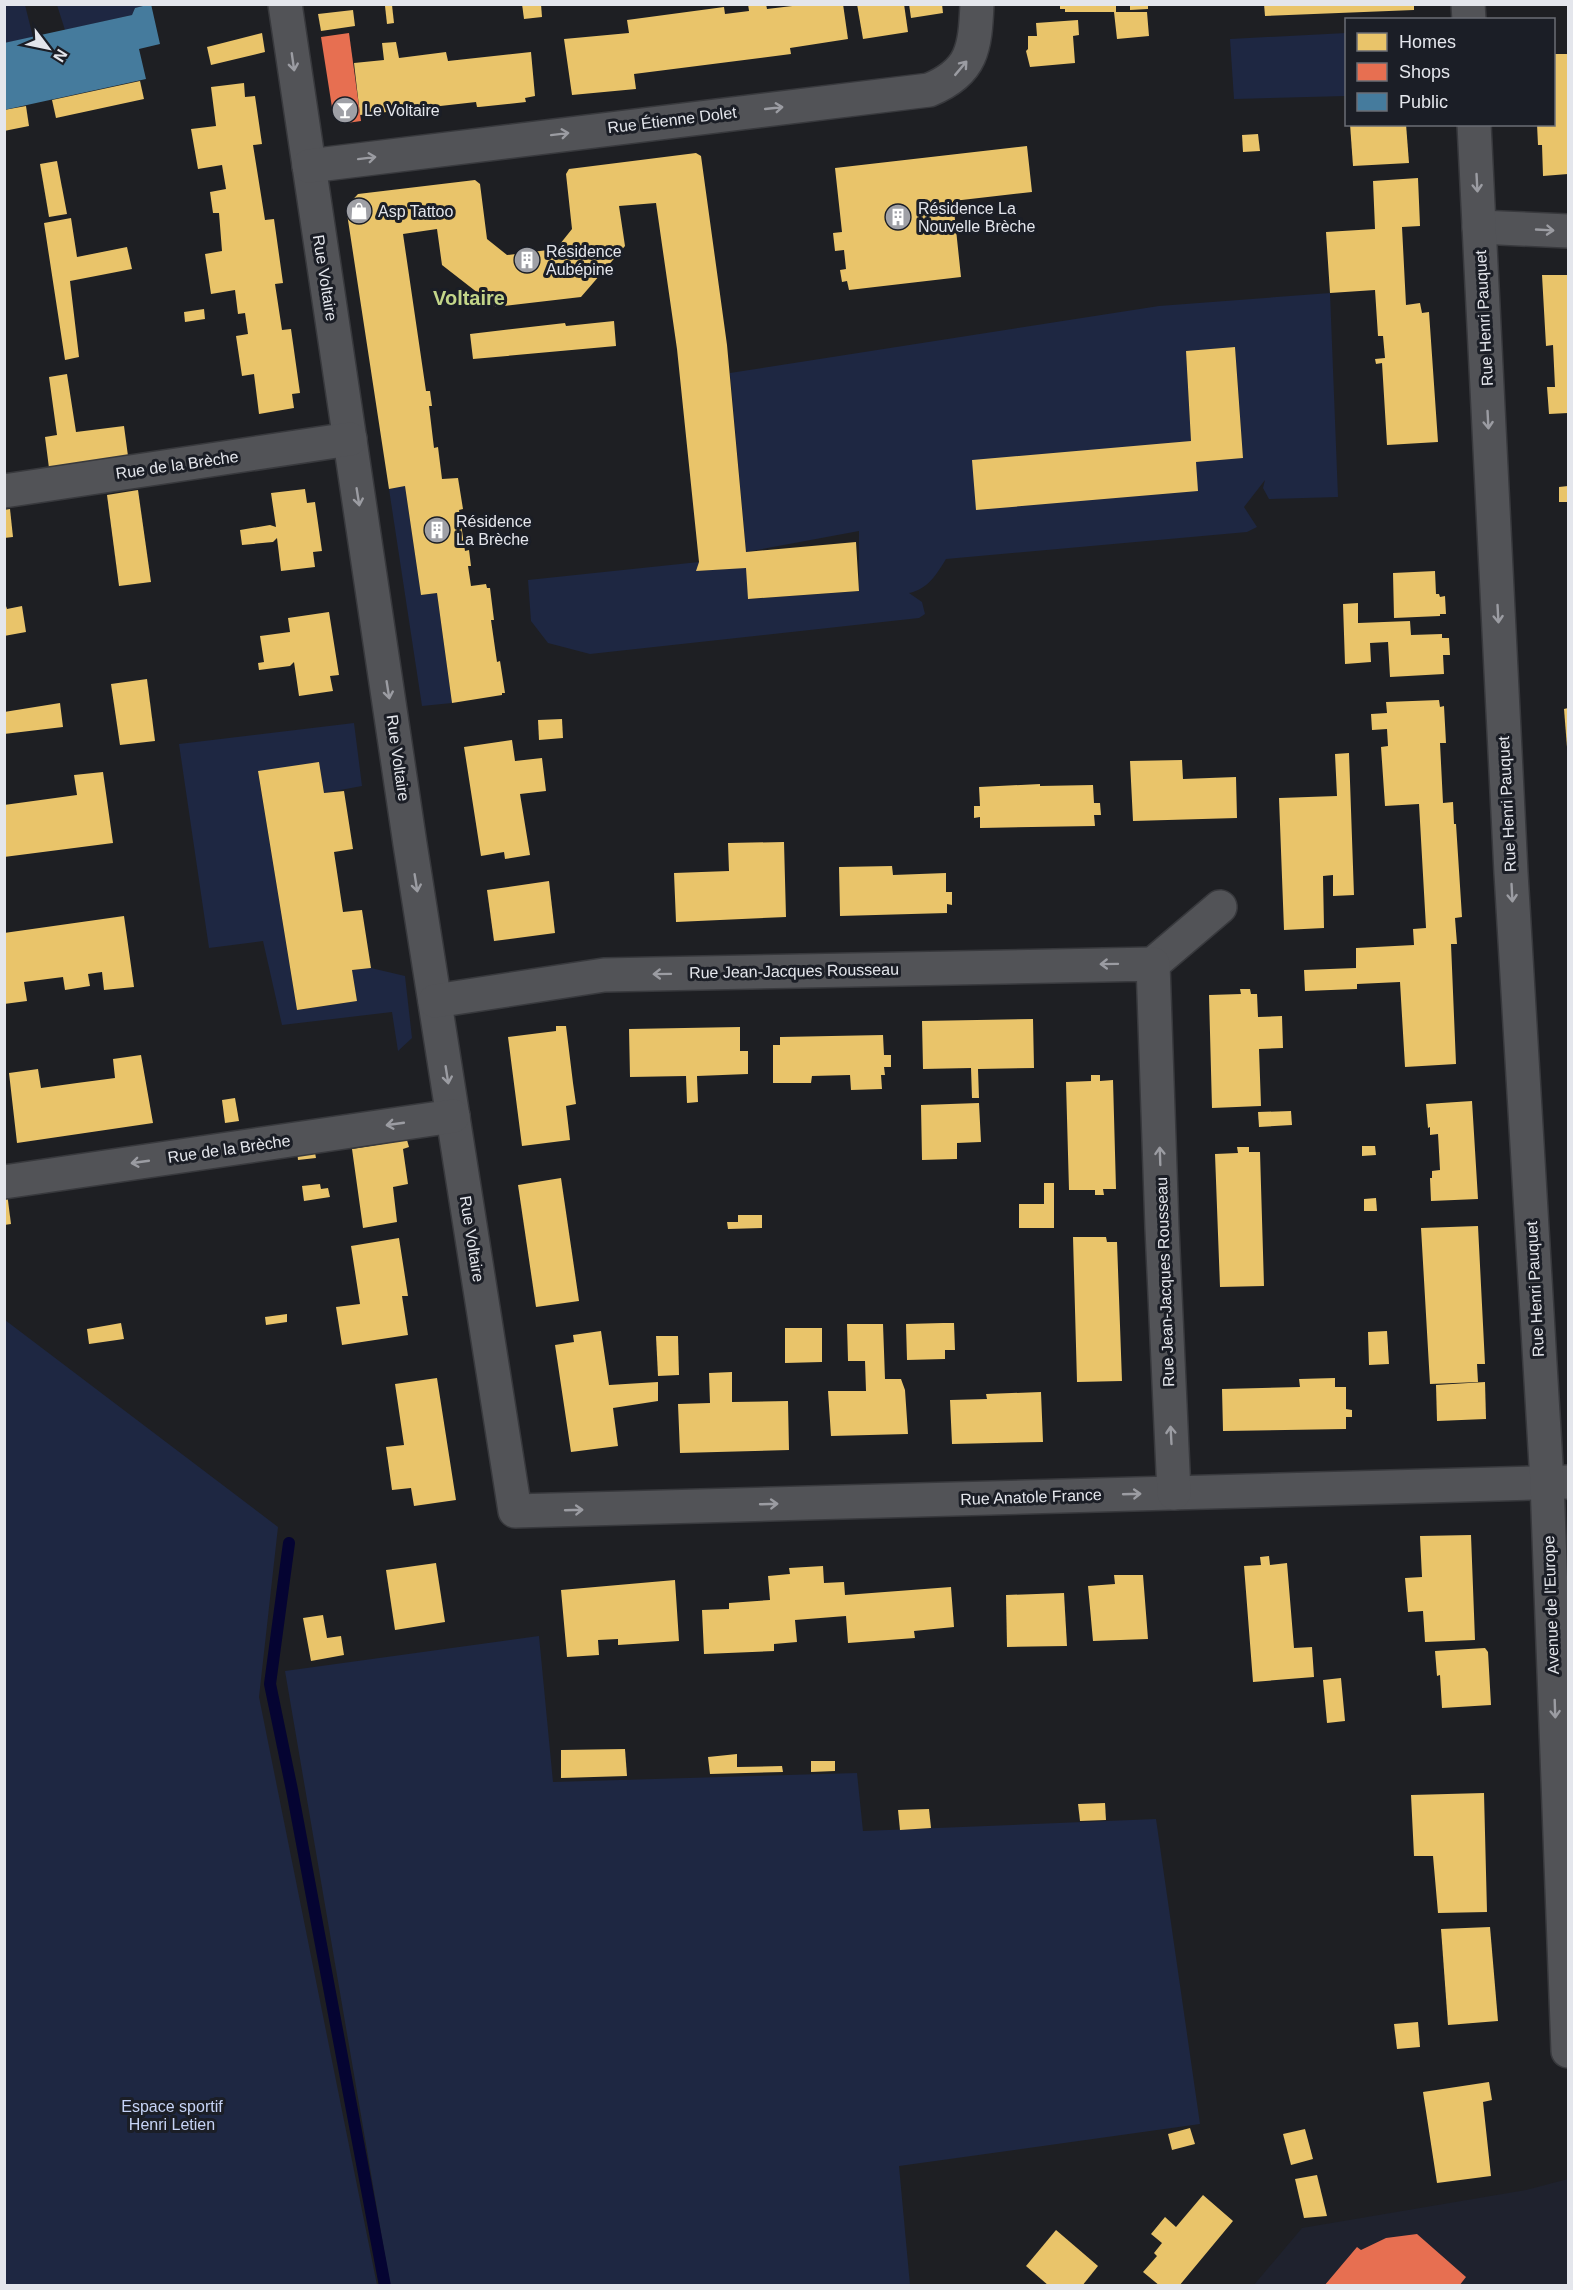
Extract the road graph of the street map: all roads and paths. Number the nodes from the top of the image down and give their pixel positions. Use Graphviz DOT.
graph roads {
  1 [pos="285,4"];
  2 [pos="977,4"];
  3 [pos="1474,126"];
  4 [pos="309,166"];
  5 [pos="1479,227"];
  6 [pos="1569,231"];
  7 [pos="350,439"];
  8 [pos="4,490"];
  9 [pos="1220,907"];
  10 [pos="1154,963"];
  11 [pos="435,1001"];
  12 [pos="453,1116"];
  13 [pos="4,1182"];
  14 [pos="1558,1482"];
  15 [pos="1174,1493"];
  16 [pos="515,1511"];
  17 [pos="1565,1904"];
  18 [pos="1569,2051"];
  1 -- 4 [label="street, Rue Voltaire, one-way"];
  4 -- 2 [label="street, Rue Étienne Dolet, one-way"];
  3 -- 5 [label="street, Rue Henri Pauquet, one-way"];
  4 -- 7 [label="street, Rue Voltaire"];
  5 -- 6 [label="street, one-way"];
  5 -- 14 [label="street, Rue Henri Pauquet, one-way"];
  7 -- 8 [label="street, Rue de la Brèche"];
  7 -- 11 [label="street, Rue Voltaire, one-way"];
  9 -- 10 [label="street"];
  10 -- 11 [label="street, Rue Jean-Jacques Rousseau, one-way"];
  15 -- 10 [label="street, Rue Jean-Jacques Rousseau, one-way"];
  11 -- 12 [label="street, Rue Voltaire, one-way"];
  12 -- 13 [label="street, Rue de la Brèche, one-way"];
  12 -- 16 [label="street, Rue Voltaire"];
  14 -- 15 [label="street, Rue Anatole France"];
  14 -- 17 [label="street, Avenue de l'Europe, one-way"];
  16 -- 15 [label="street, Rue Anatole France, one-way"];
  17 -- 18 [label="street, Avenue de l'Europe"];
}
